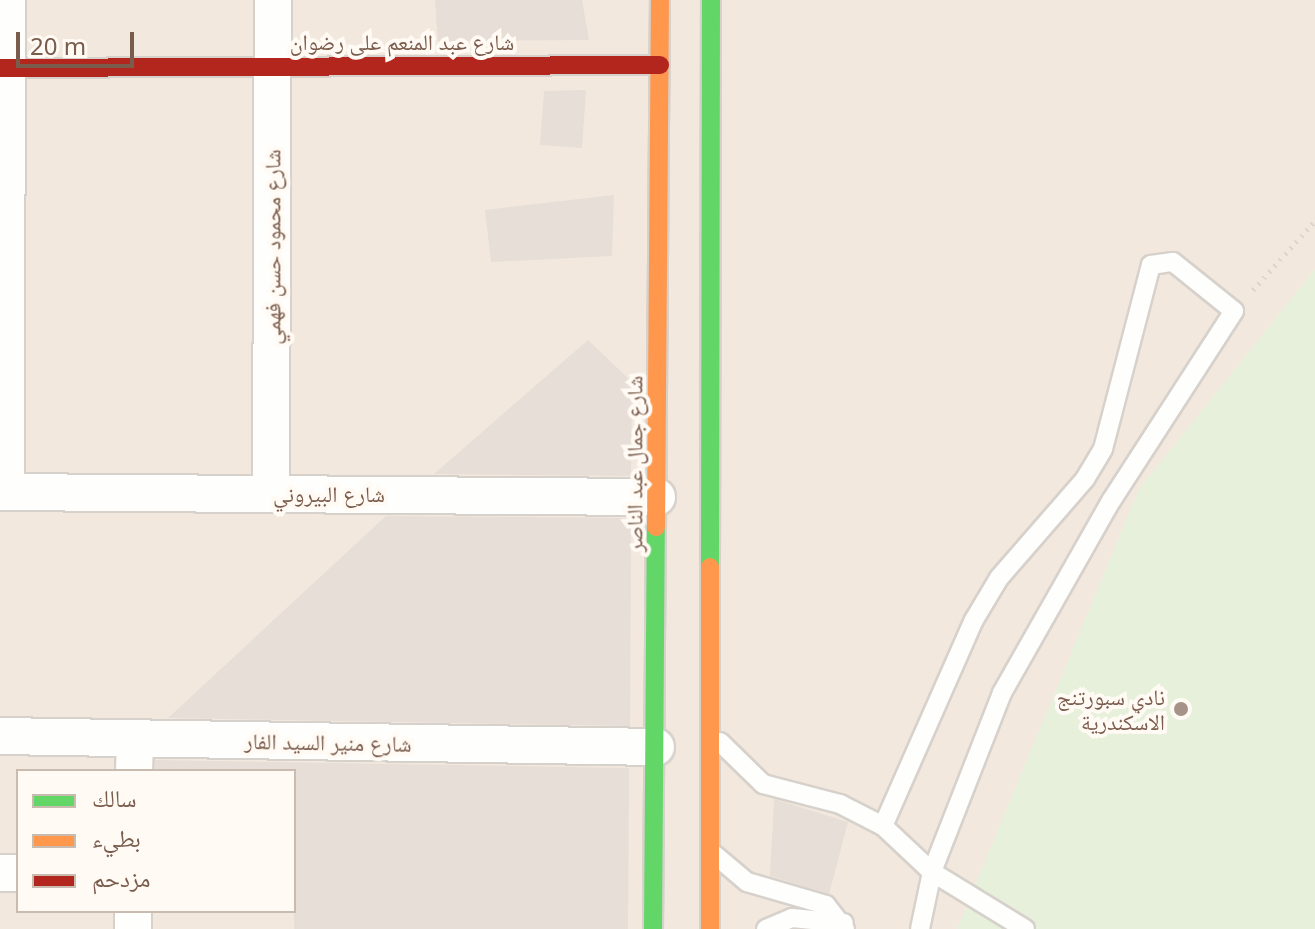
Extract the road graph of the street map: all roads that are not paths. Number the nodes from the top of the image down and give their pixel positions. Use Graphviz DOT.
graph roads {
  1 [pos="7,0"];
  2 [pos="273,0"];
  3 [pos="660,0"];
  4 [pos="711,0"];
  5 [pos="660,65"];
  6 [pos="273,66"];
  7 [pos="3,68"];
  8 [pos="3,492"];
  9 [pos="271,494"];
  10 [pos="657,497"];
  11 [pos="711,730"];
  12 [pos="0,736"];
  13 [pos="656,747"];
  14 [pos="135,755"];
  15 [pos="883,826"];
  16 [pos="670,849"];
  17 [pos="710,849"];
  18 [pos="932,872"];
  19 [pos="844,926"];
  20 [pos="653,929"];
  21 [pos="710,929"];
  22 [pos="766,929"];
  23 [pos="920,929"];
  24 [pos="1025,929"];
  1 -- 7 [label="street"];
  2 -- 6 [label="street, شارع محمود حسن فهمي"];
  3 -- 5 [label="main road, شارع جمال عبد الناصر"];
  4 -- 11 [label="main road"];
  5 -- 6 [label="main road, شارع عبد المنعم على رضوان"];
  5 -- 10 [label="main road, شارع جمال عبد الناصر"];
  6 -- 7 [label="main road, شارع عبد المنعم على رضوان"];
  6 -- 9 [label="street, شارع محمود حسن فهمي"];
  7 -- 8 [label="street"];
  8 -- 9 [label="street, شارع البيروني"];
  9 -- 10 [label="street, شارع البيروني"];
  10 -- 13 [label="main road, شارع جمال عبد الناصر"];
  11 -- 15 [label="lane"];
  11 -- 17 [label="main road"];
  12 -- 14 [label="street, شارع منير السيد الفار"];
  13 -- 14 [label="street, شارع منير السيد الفار"];
  13 -- 16 [label="main road, شارع جمال عبد الناصر"];
  15 -- 18 [label="lane"];
  15 -- 18 [label="lane"];
  16 -- 17 [label="main road"];
  16 -- 20 [label="main road, شارع جمال عبد الناصر"];
  17 -- 19 [label="lane"];
  17 -- 21 [label="main road"];
  18 -- 23 [label="lane"];
  18 -- 24 [label="lane"];
  19 -- 22 [label="lane"];
}
